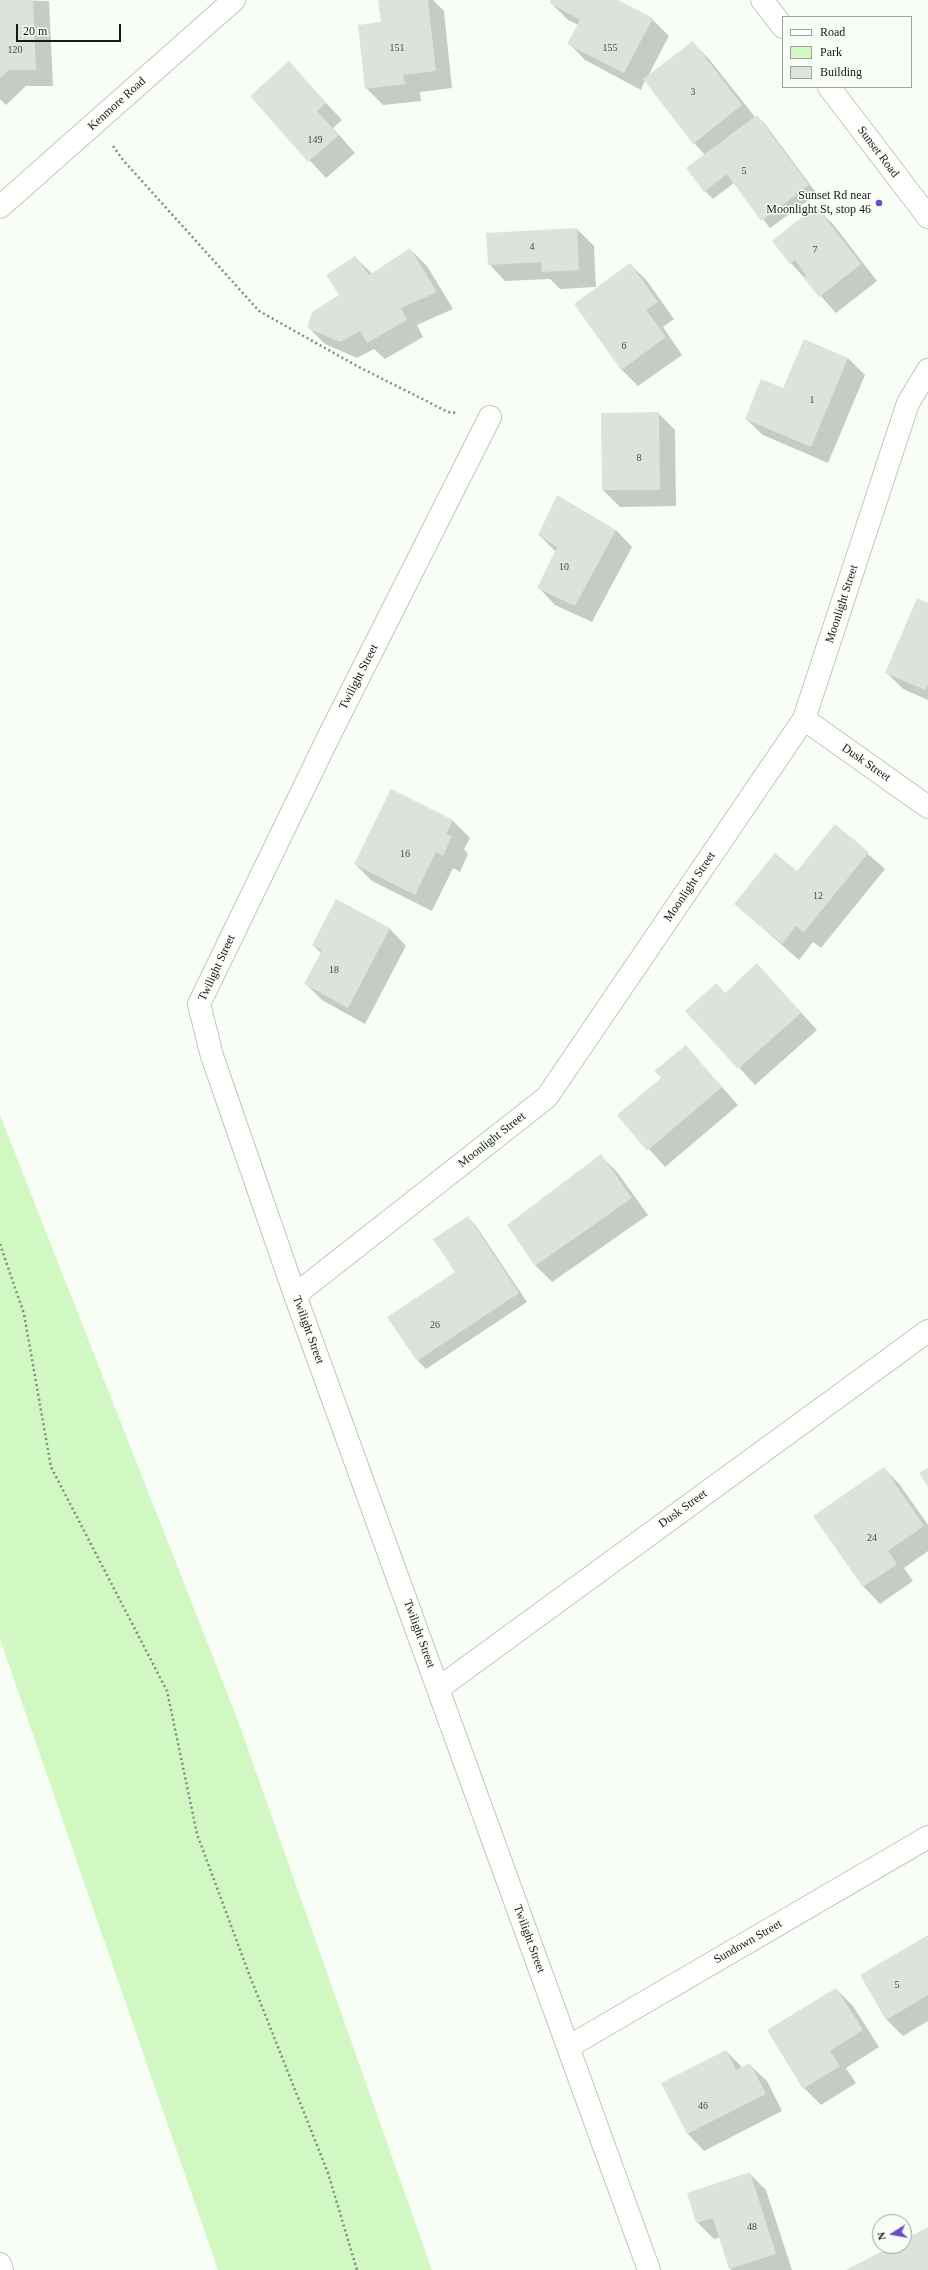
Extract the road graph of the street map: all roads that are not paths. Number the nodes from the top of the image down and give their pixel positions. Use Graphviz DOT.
graph roads {
  1 [pos="234,0"];
  2 [pos="762,0"];
  3 [pos="782,26"];
  4 [pos="830,88"];
  5 [pos="0,208"];
  6 [pos="928,217"];
  7 [pos="928,370"];
  8 [pos="490,416"];
  9 [pos="804,719"];
  10 [pos="928,807"];
  11 [pos="295,1295"];
  12 [pos="928,1331"];
  13 [pos="439,1688"];
  14 [pos="928,1837"];
  15 [pos="568,2046"];
  16 [pos="0,2264"];
  17 [pos="2,2270"];
  18 [pos="649,2270"];
  1 -- 5 [label="street, Kenmore Road"];
  2 -- 3 [label="street"];
  4 -- 6 [label="street, Sunset Road"];
  7 -- 9 [label="street, Moonlight Street"];
  8 -- 11 [label="street, Twilight Street"];
  9 -- 10 [label="street, Dusk Street"];
  9 -- 11 [label="street, Moonlight Street"];
  11 -- 13 [label="street, Twilight Street"];
  12 -- 13 [label="street, Dusk Street"];
  13 -- 15 [label="street, Twilight Street"];
  14 -- 15 [label="street, Sundown Street"];
  15 -- 18 [label="street, Twilight Street"];
  16 -- 17 [label="street"];
}
